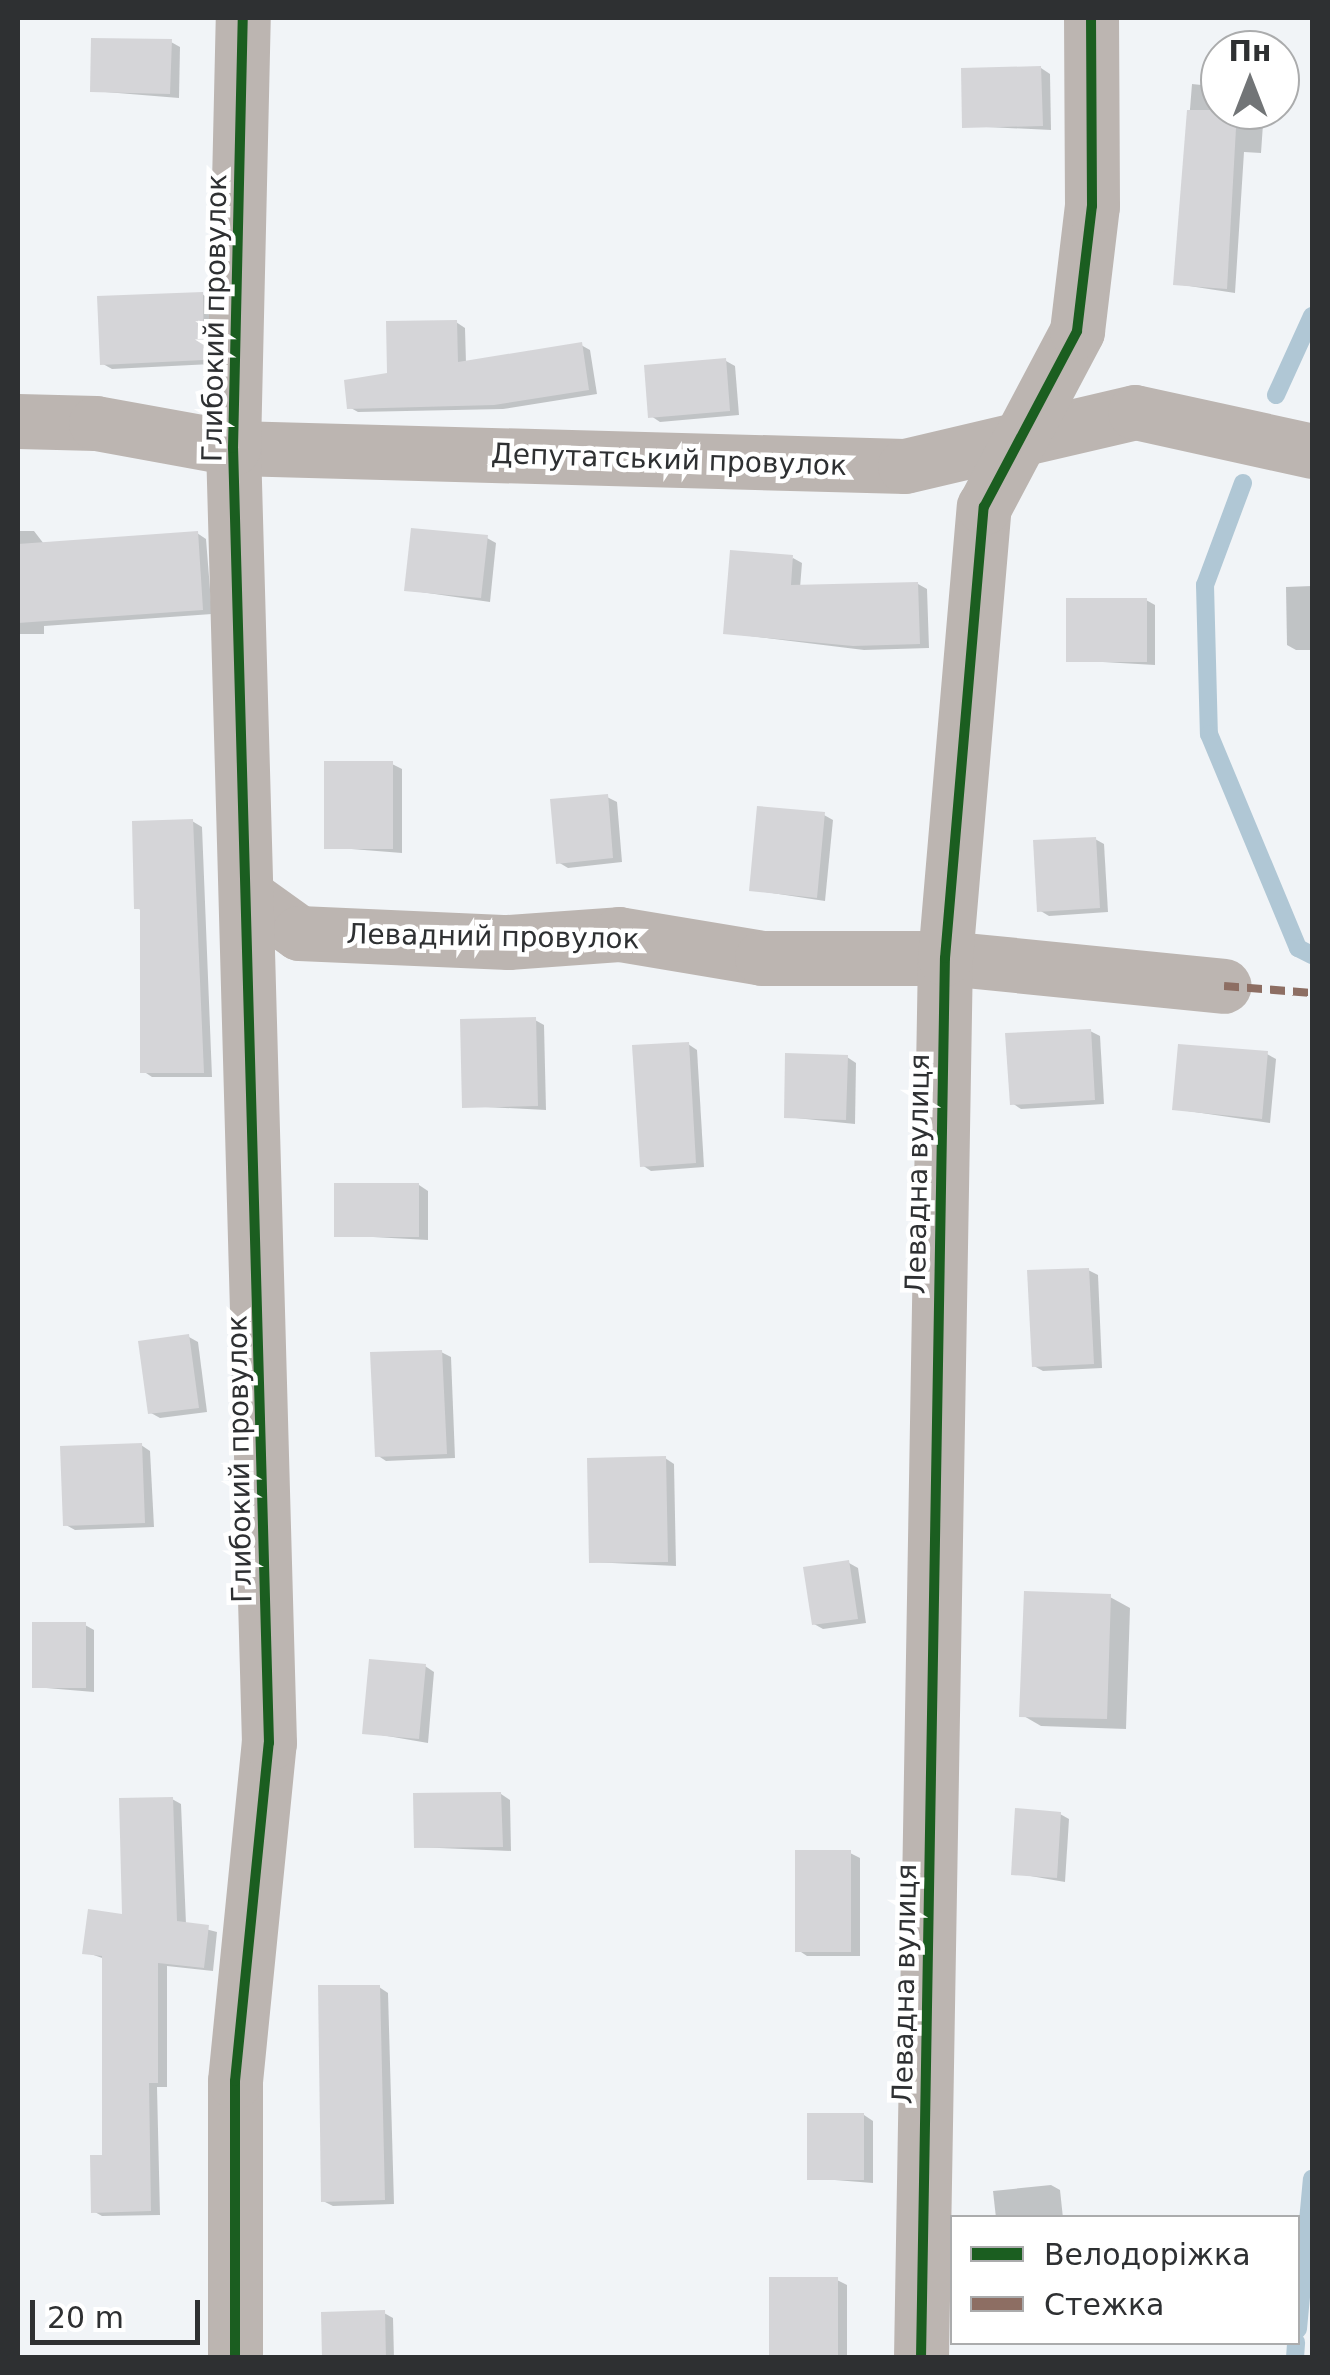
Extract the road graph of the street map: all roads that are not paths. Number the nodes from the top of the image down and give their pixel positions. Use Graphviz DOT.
graph roads {
  1 [pos="243,18"];
  2 [pos="1091,18"];
  3 [pos="18,421"];
  4 [pos="1020,440"];
  5 [pos="233,448"];
  6 [pos="1312,451"];
  7 [pos="250,898"];
  8 [pos="944,958"];
  9 [pos="1224,986"];
  10 [pos="235,2358"];
  11 [pos="921,2358"];
  1 -- 5 [label="street, Глибокий провулок"];
  2 -- 4 [label="street, Левадна вулиця"];
  3 -- 5 [label="street, Депутатський провулок"];
  4 -- 5 [label="street, Депутатський провулок"];
  4 -- 6 [label="street, Депутатський провулок"];
  4 -- 8 [label="street, Левадна вулиця"];
  5 -- 7 [label="street, Глибокий провулок"];
  7 -- 8 [label="street, Левадний провулок"];
  7 -- 10 [label="street, Глибокий провулок"];
  8 -- 9 [label="street, Левадний провулок"];
  8 -- 11 [label="street, Левадна вулиця"];
}
